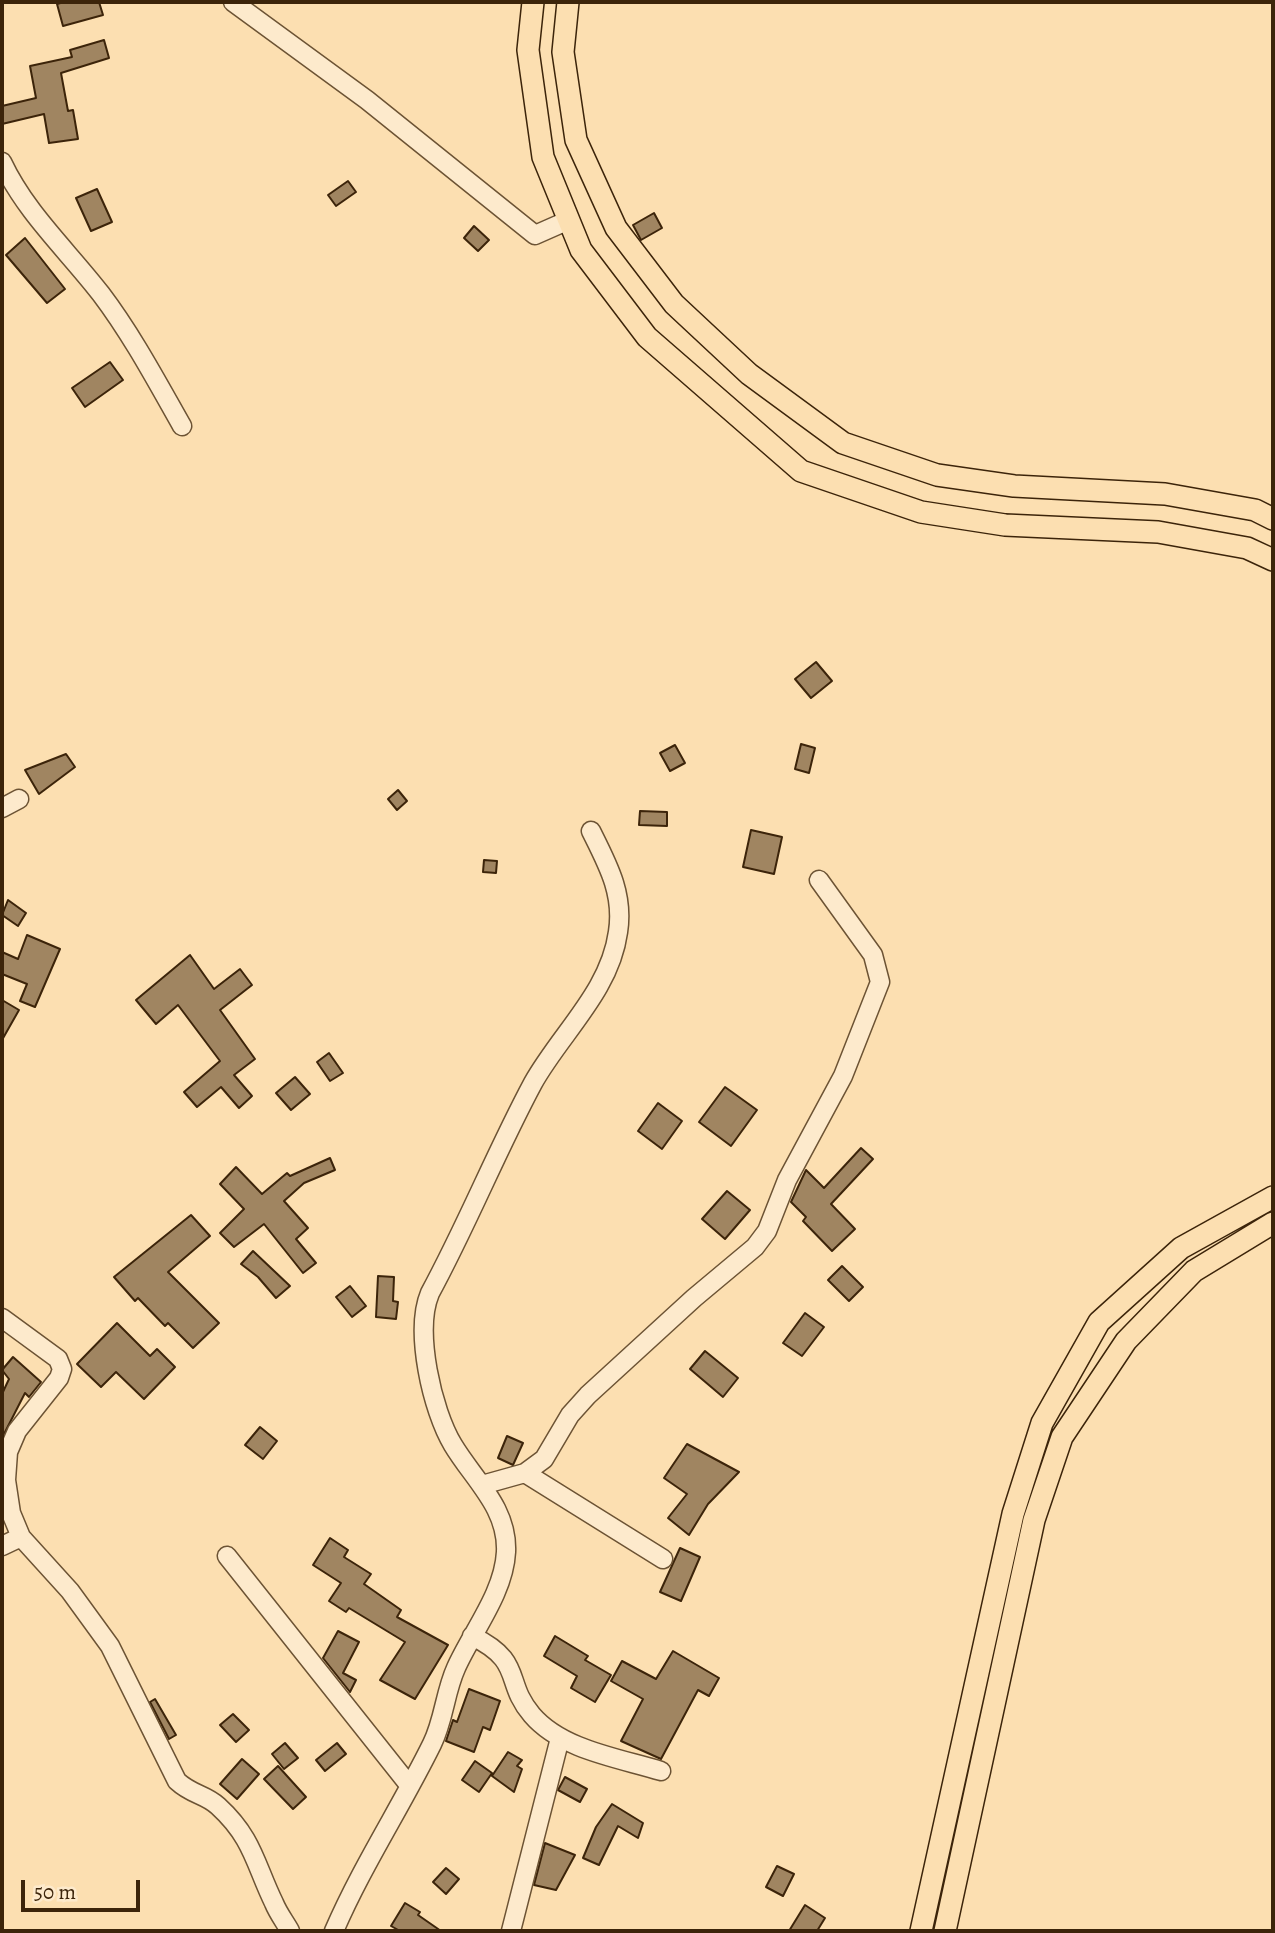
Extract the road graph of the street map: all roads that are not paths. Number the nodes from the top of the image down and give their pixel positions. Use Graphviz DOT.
graph roads {
  1 [pos="233,2"];
  2 [pos="533,2"];
  3 [pos="568,2"];
  4 [pos="2,162"];
  5 [pos="569,220"];
  6 [pos="182,426"];
  7 [pos="1273,519"];
  8 [pos="1273,560"];
  9 [pos="19,799"];
  10 [pos="2,808"];
  11 [pos="591,831"];
  12 [pos="819,880"];
  13 [pos="1273,1197"];
  14 [pos="1273,1223"];
  15 [pos="1155,1270"];
  16 [pos="1175,1291"];
  17 [pos="2,1318"];
  18 [pos="526,1473"];
  19 [pos="482,1485"];
  20 [pos="21,1537"];
  21 [pos="2,1546"];
  22 [pos="226,1556"];
  23 [pos="663,1559"];
  24 [pos="472,1636"];
  25 [pos="560,1738"];
  26 [pos="660,1771"];
  27 [pos="409,1785"];
  28 [pos="290,1931"];
  29 [pos="334,1931"];
  30 [pos="511,1931"];
  31 [pos="921,1931"];
  32 [pos="945,1931"];
  1 -- 5 [label="street"];
  2 -- 5 [label="main road"];
  3 -- 7 [label="main road"];
  4 -- 6 [label="street"];
  5 -- 8 [label="main road"];
  9 -- 10 [label="street"];
  11 -- 19 [label="street"];
  12 -- 18 [label="street"];
  13 -- 15 [label="main road"];
  14 -- 16 [label="main road"];
  15 -- 16 [label="main road"];
  15 -- 31 [label="main road"];
  16 -- 32 [label="main road"];
  17 -- 20 [label="street"];
  18 -- 19 [label="street"];
  18 -- 23 [label="street"];
  19 -- 24 [label="street"];
  20 -- 21 [label="street"];
  20 -- 28 [label="street"];
  22 -- 27 [label="street"];
  24 -- 25 [label="street"];
  24 -- 27 [label="street"];
  25 -- 26 [label="street"];
  25 -- 30 [label="street"];
  27 -- 29 [label="street"];
}
